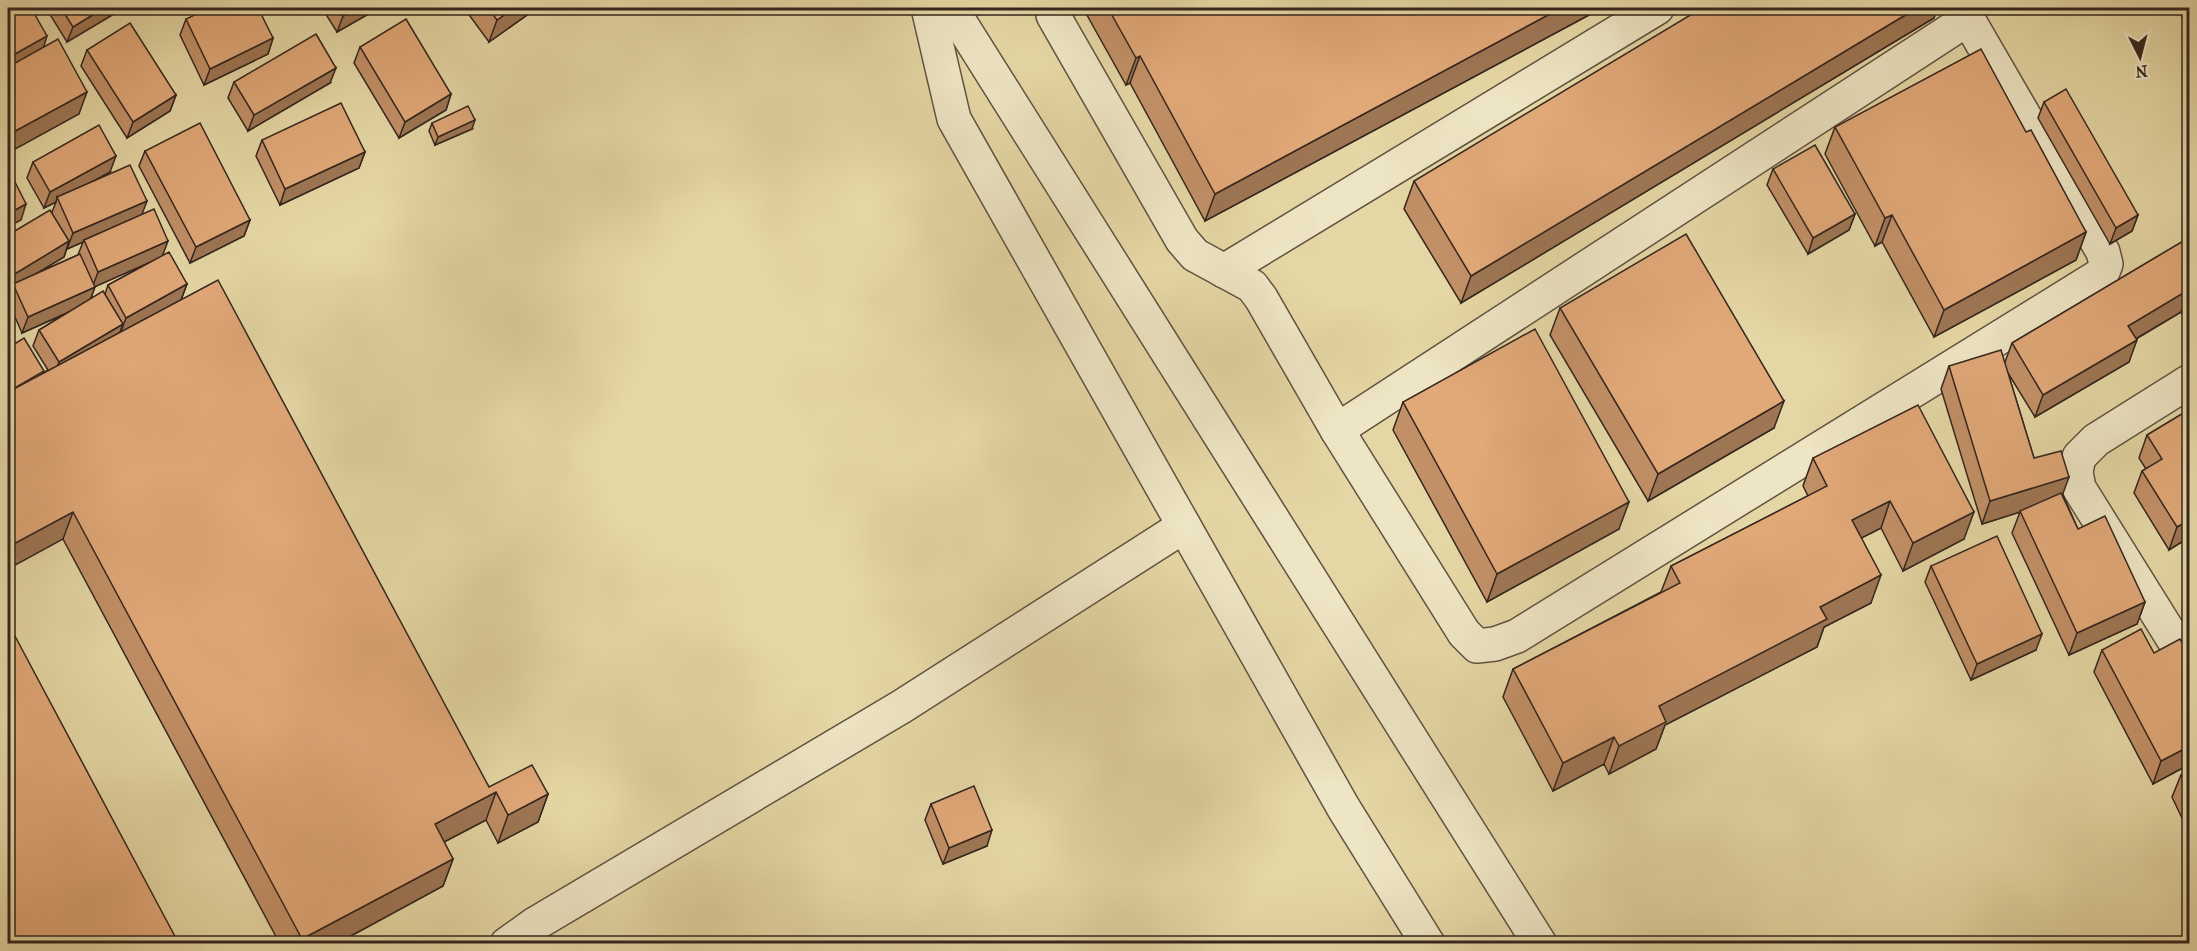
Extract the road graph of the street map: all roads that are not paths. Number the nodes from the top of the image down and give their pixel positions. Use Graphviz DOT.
graph roads {
  1 [pos="928,8"];
  2 [pos="951,8"];
  3 [pos="1054,8"];
  4 [pos="1657,8"];
  5 [pos="1968,13"];
  6 [pos="1224,271"];
  7 [pos="2190,381"];
  8 [pos="1337,430"];
  9 [pos="1184,526"];
  10 [pos="2190,666"];
  11 [pos="507,944"];
  12 [pos="1428,944"];
  13 [pos="1540,944"];
  1 -- 9 [label="street"];
  2 -- 13 [label="street"];
  3 -- 6 [label="street"];
  4 -- 6 [label="street"];
  5 -- 8 [label="street"];
  5 -- 8 [label="street"];
  6 -- 8 [label="street"];
  7 -- 10 [label="street"];
  9 -- 11 [label="street"];
  9 -- 12 [label="street"];
}
